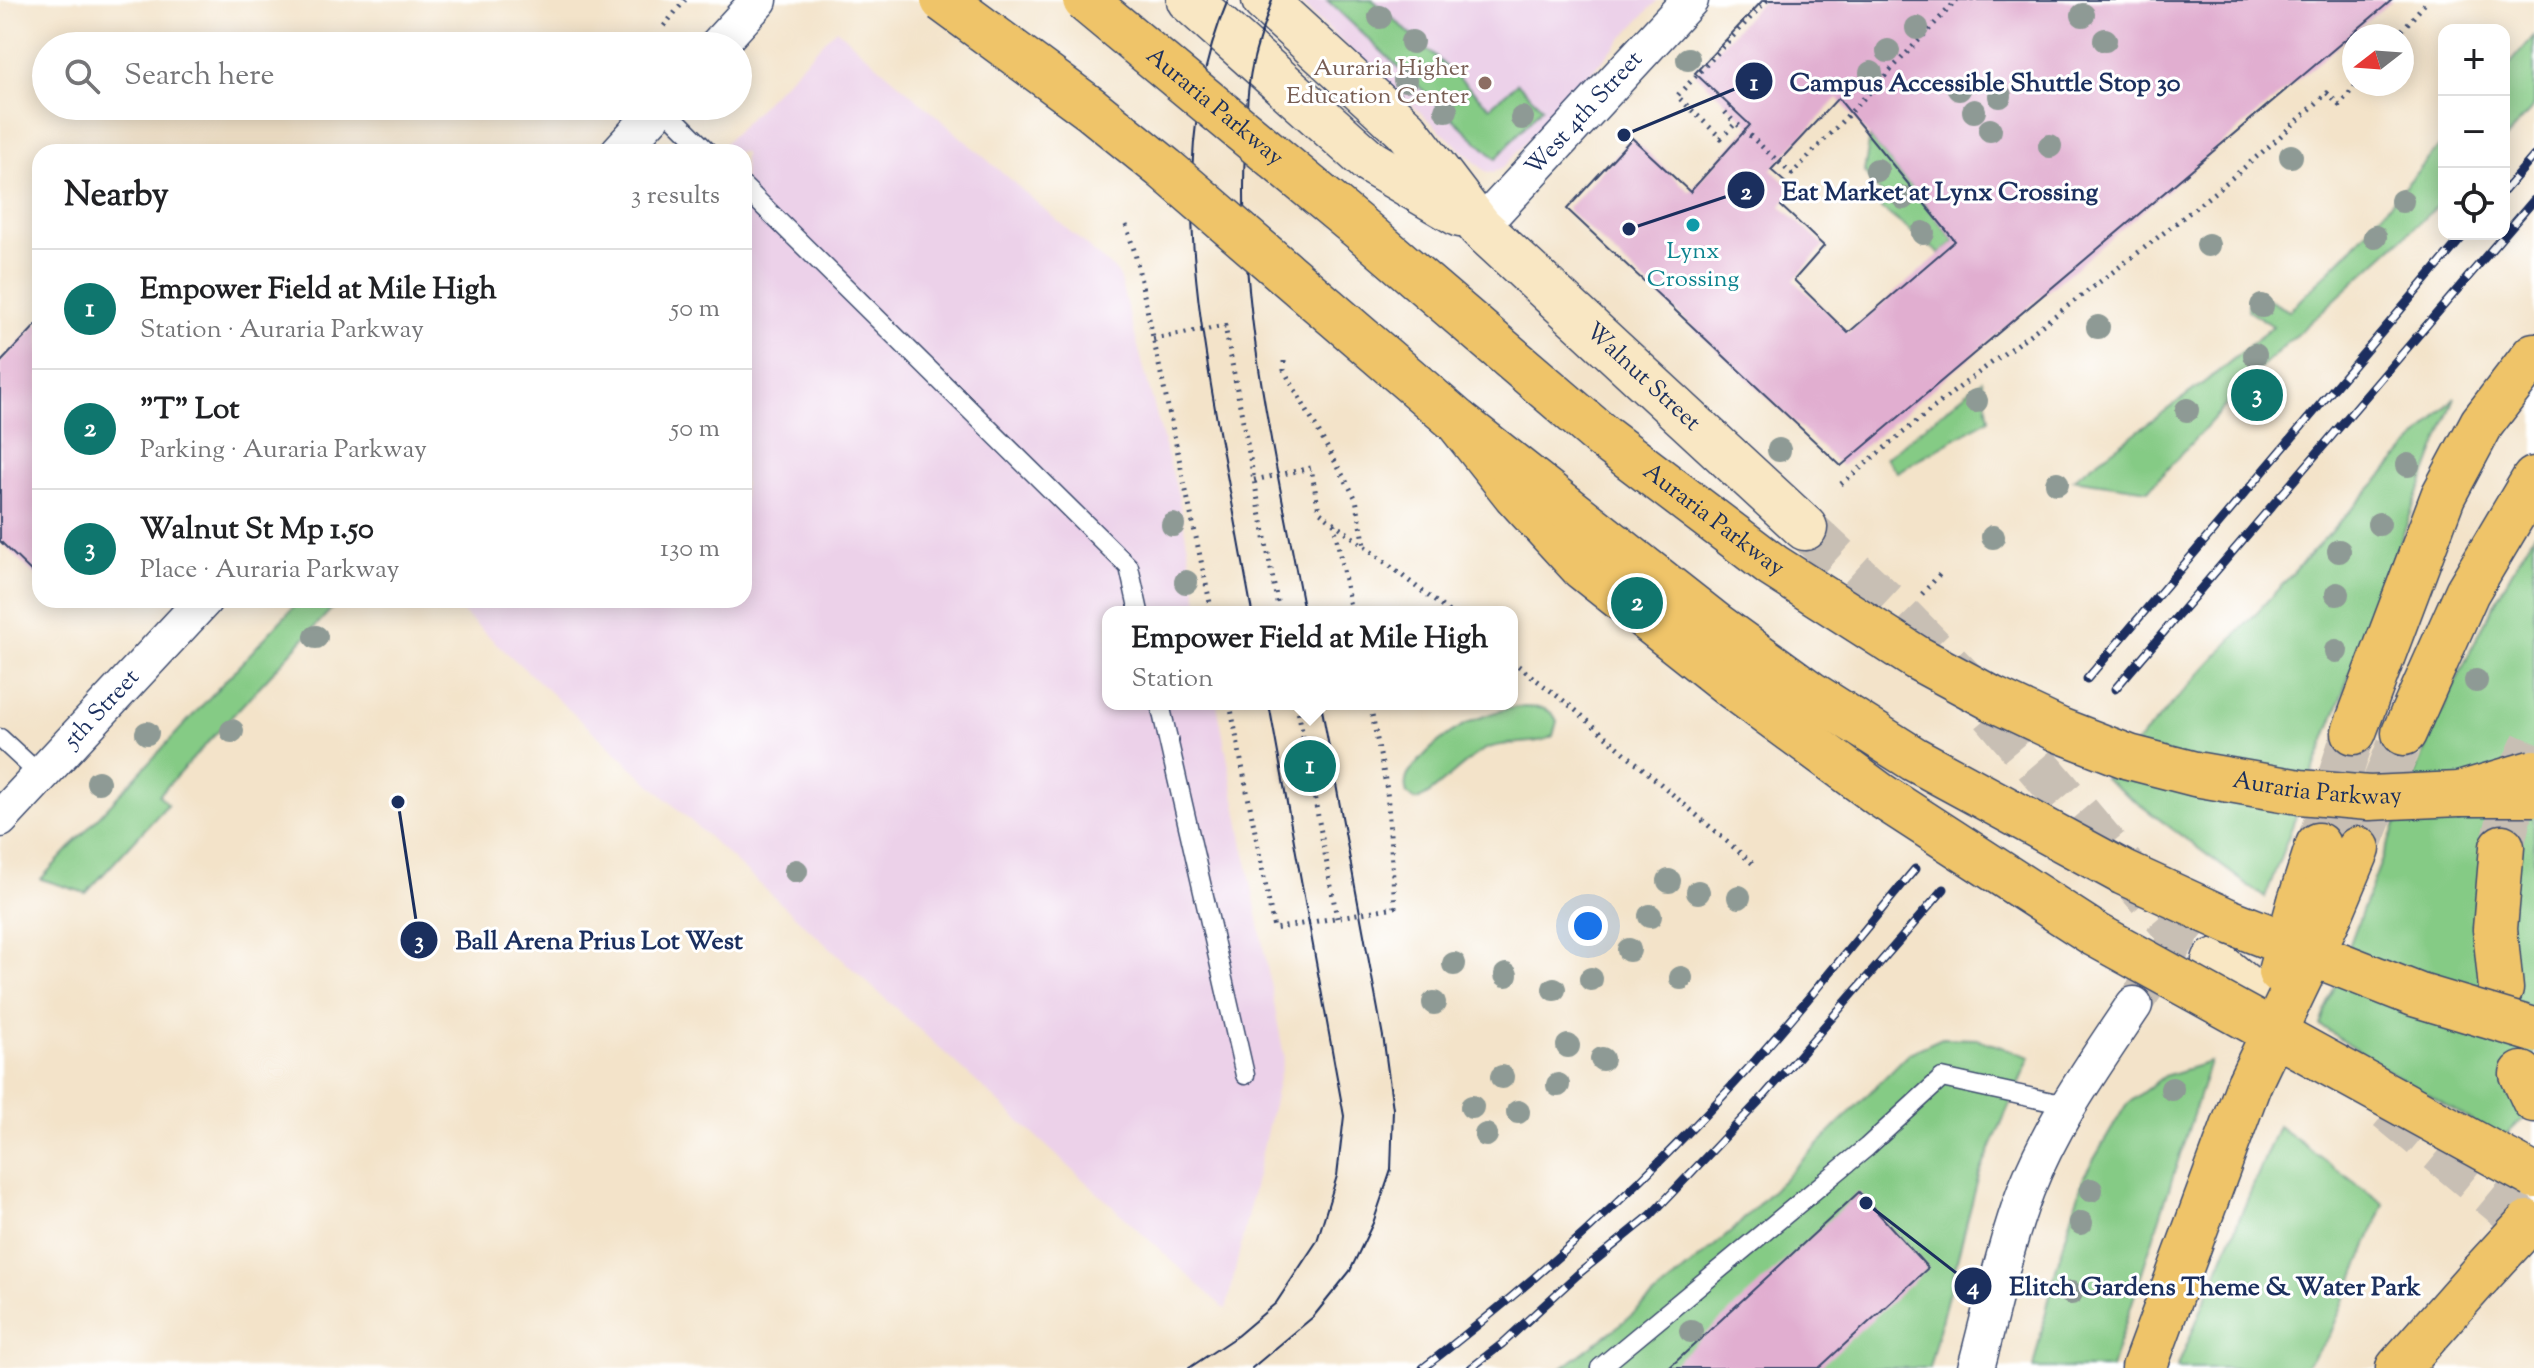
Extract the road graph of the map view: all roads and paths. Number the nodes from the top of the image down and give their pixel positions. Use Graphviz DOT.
graph roads {
  1 [pos="685,0"];
  2 [pos="759,0"];
  3 [pos="943,0"];
  4 [pos="1085,0"];
  5 [pos="1189,0"];
  6 [pos="1264,0"];
  7 [pos="1690,0"];
  8 [pos="1767,0"];
  9 [pos="1957,0"];
  10 [pos="2428,0"];
  11 [pos="2407,24"];
  12 [pos="664,26"];
  13 [pos="730,32"];
  14 [pos="2347,96"];
  15 [pos="1730,106"];
  16 [pos="648,120"];
  17 [pos="675,120"];
  18 [pos="1736,123"];
  19 [pos="626,144"];
  20 [pos="700,144"];
  21 [pos="752,195"];
  22 [pos="1126,225"];
  23 [pos="1480,227"];
  24 [pos="1153,339"];
  25 [pos="2534,355"];
  26 [pos="1284,361"];
  27 [pos="1457,421"];
  28 [pos="2534,479"];
  29 [pos="1254,480"];
  30 [pos="1841,484"];
  31 [pos="1334,522"];
  32 [pos="1805,528"];
  33 [pos="1365,547"];
  34 [pos="1940,574"];
  35 [pos="1922,594"];
  36 [pos="1138,606"];
  37 [pos="1211,606"];
  38 [pos="1278,606"];
  39 [pos="1350,606"];
  40 [pos="1441,606"];
  41 [pos="197,608"];
  42 [pos="1518,666"];
  43 [pos="1161,710"];
  44 [pos="1231,710"];
  45 [pos="1298,710"];
  46 [pos="1371,710"];
  47 [pos="2354,732"];
  48 [pos="2404,733"];
  49 [pos="0,738"];
  50 [pos="2534,772"];
  51 [pos="41,776"];
  52 [pos="2459,794"];
  53 [pos="2534,794"];
  54 [pos="0,819"];
  55 [pos="2338,847"];
  56 [pos="2502,847"];
  57 [pos="1753,864"];
  58 [pos="1337,918"];
  59 [pos="2214,961"];
  60 [pos="2501,989"];
  61 [pos="2134,1005"];
  62 [pos="2275,1011"];
  63 [pos="2534,1030"];
  64 [pos="1245,1075"];
  65 [pos="2066,1105"];
  66 [pos="2534,1176"];
  67 [pos="2528,1223"];
  68 [pos="1600,1368"];
  69 [pos="1976,1368"];
  70 [pos="2144,1368"];
  71 [pos="2398,1368"];
  1 -- 12 [label="path"];
  2 -- 13 [label="street"];
  3 -- 27 [label="main road, bridge"];
  4 -- 52 [label="main road, Auraria Parkway, bridge"];
  5 -- 23 [label="street, Walnut Street"];
  6 -- 23 [label="street, Walnut Street"];
  7 -- 23 [label="street, West 4th Street"];
  8 -- 18 [label="path"];
  9 -- 18 [label="path"];
  10 -- 11 [label="path"];
  14 -- 30 [label="path"];
  15 -- 18 [label="path"];
  16 -- 19 [label="street"];
  17 -- 20 [label="lane"];
  21 -- 36 [label="lane"];
  22 -- 24 [label="path"];
  23 -- 32 [label="street, Walnut Street"];
  24 -- 29 [label="path"];
  24 -- 37 [label="path"];
  25 -- 47 [label="main road"];
  26 -- 33 [label="path"];
  27 -- 63 [label="main road, bridge"];
  27 -- 66 [label="main road, bridge"];
  28 -- 48 [label="main road"];
  29 -- 31 [label="path"];
  29 -- 38 [label="path"];
  31 -- 33 [label="path"];
  31 -- 39 [label="path"];
  33 -- 40 [label="path"];
  34 -- 35 [label="path"];
  41 -- 51 [label="street, 5th Street"];
  42 -- 57 [label="path"];
  43 -- 64 [label="lane"];
  44 -- 58 [label="path"];
  45 -- 58 [label="path"];
  46 -- 58 [label="path"];
  49 -- 51 [label="lane"];
  50 -- 52 [label="main road, bridge"];
  51 -- 54 [label="street, 5th Street"];
  52 -- 53 [label="main road, bridge"];
  55 -- 70 [label="main road, bridge"];
  56 -- 60 [label="main road"];
  59 -- 62 [label="street"];
  61 -- 65 [label="street"];
  65 -- 68 [label="lane"];
  65 -- 69 [label="street"];
  67 -- 71 [label="main road, bridge"];
}
